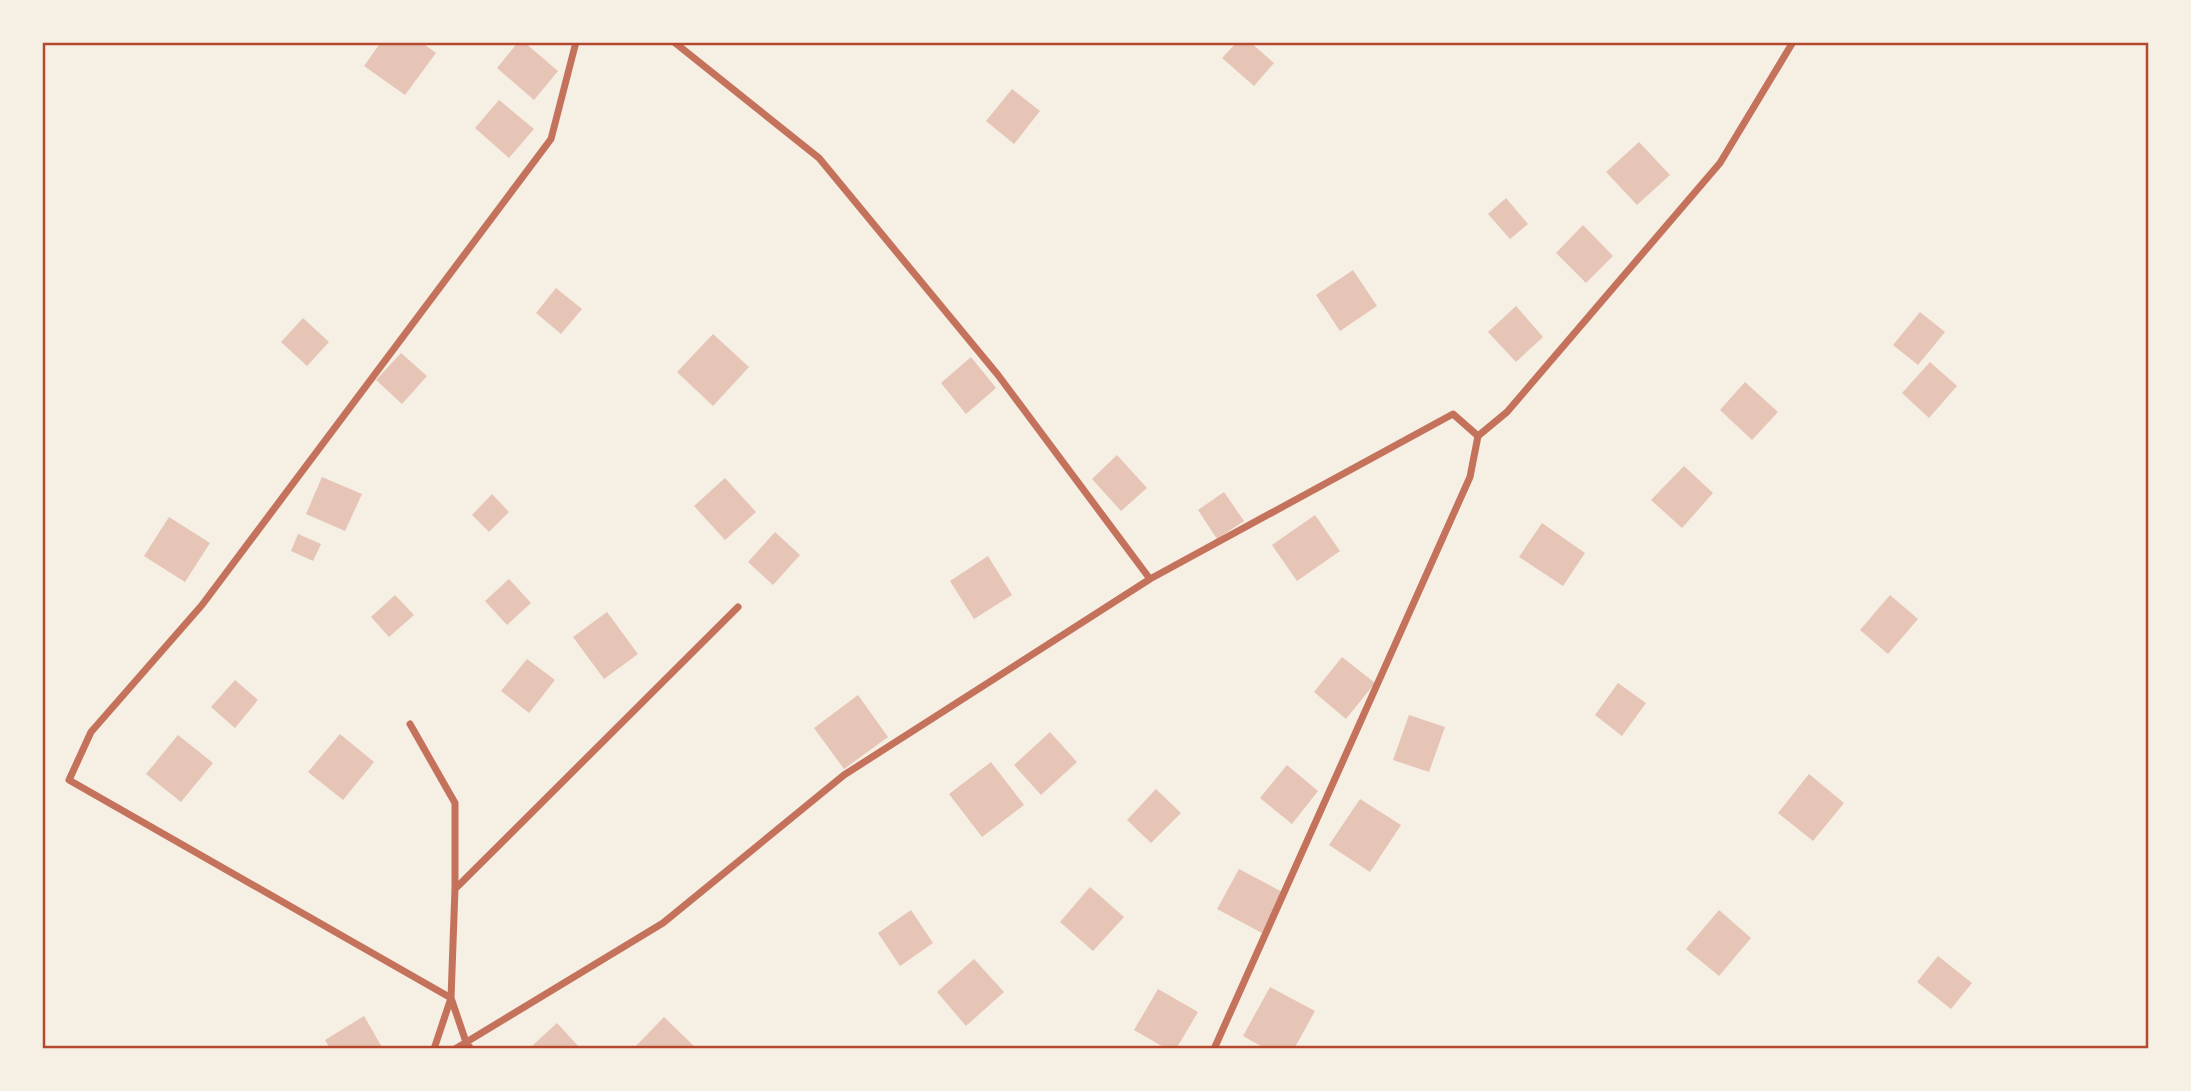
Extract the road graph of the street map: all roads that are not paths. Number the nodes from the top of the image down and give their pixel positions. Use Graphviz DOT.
graph roads {
  1 [pos="576,42"];
  2 [pos="674,42"];
  3 [pos="1793,42"];
  4 [pos="1478,436"];
  5 [pos="1150,579"];
  6 [pos="738,607"];
  7 [pos="410,724"];
  8 [pos="455,889"];
  9 [pos="451,998"];
  10 [pos="468,1045"];
  11 [pos="434,1049"];
  12 [pos="455,1049"];
  13 [pos="1214,1049"];
  1 -- 9 [label="street"];
  2 -- 5 [label="street"];
  3 -- 4 [label="street"];
  4 -- 5 [label="street"];
  4 -- 13 [label="street"];
  5 -- 10 [label="street"];
  6 -- 8 [label="street"];
  7 -- 8 [label="street"];
  8 -- 9 [label="street"];
  9 -- 10 [label="street"];
  9 -- 11 [label="street"];
  10 -- 12 [label="street"];
}
